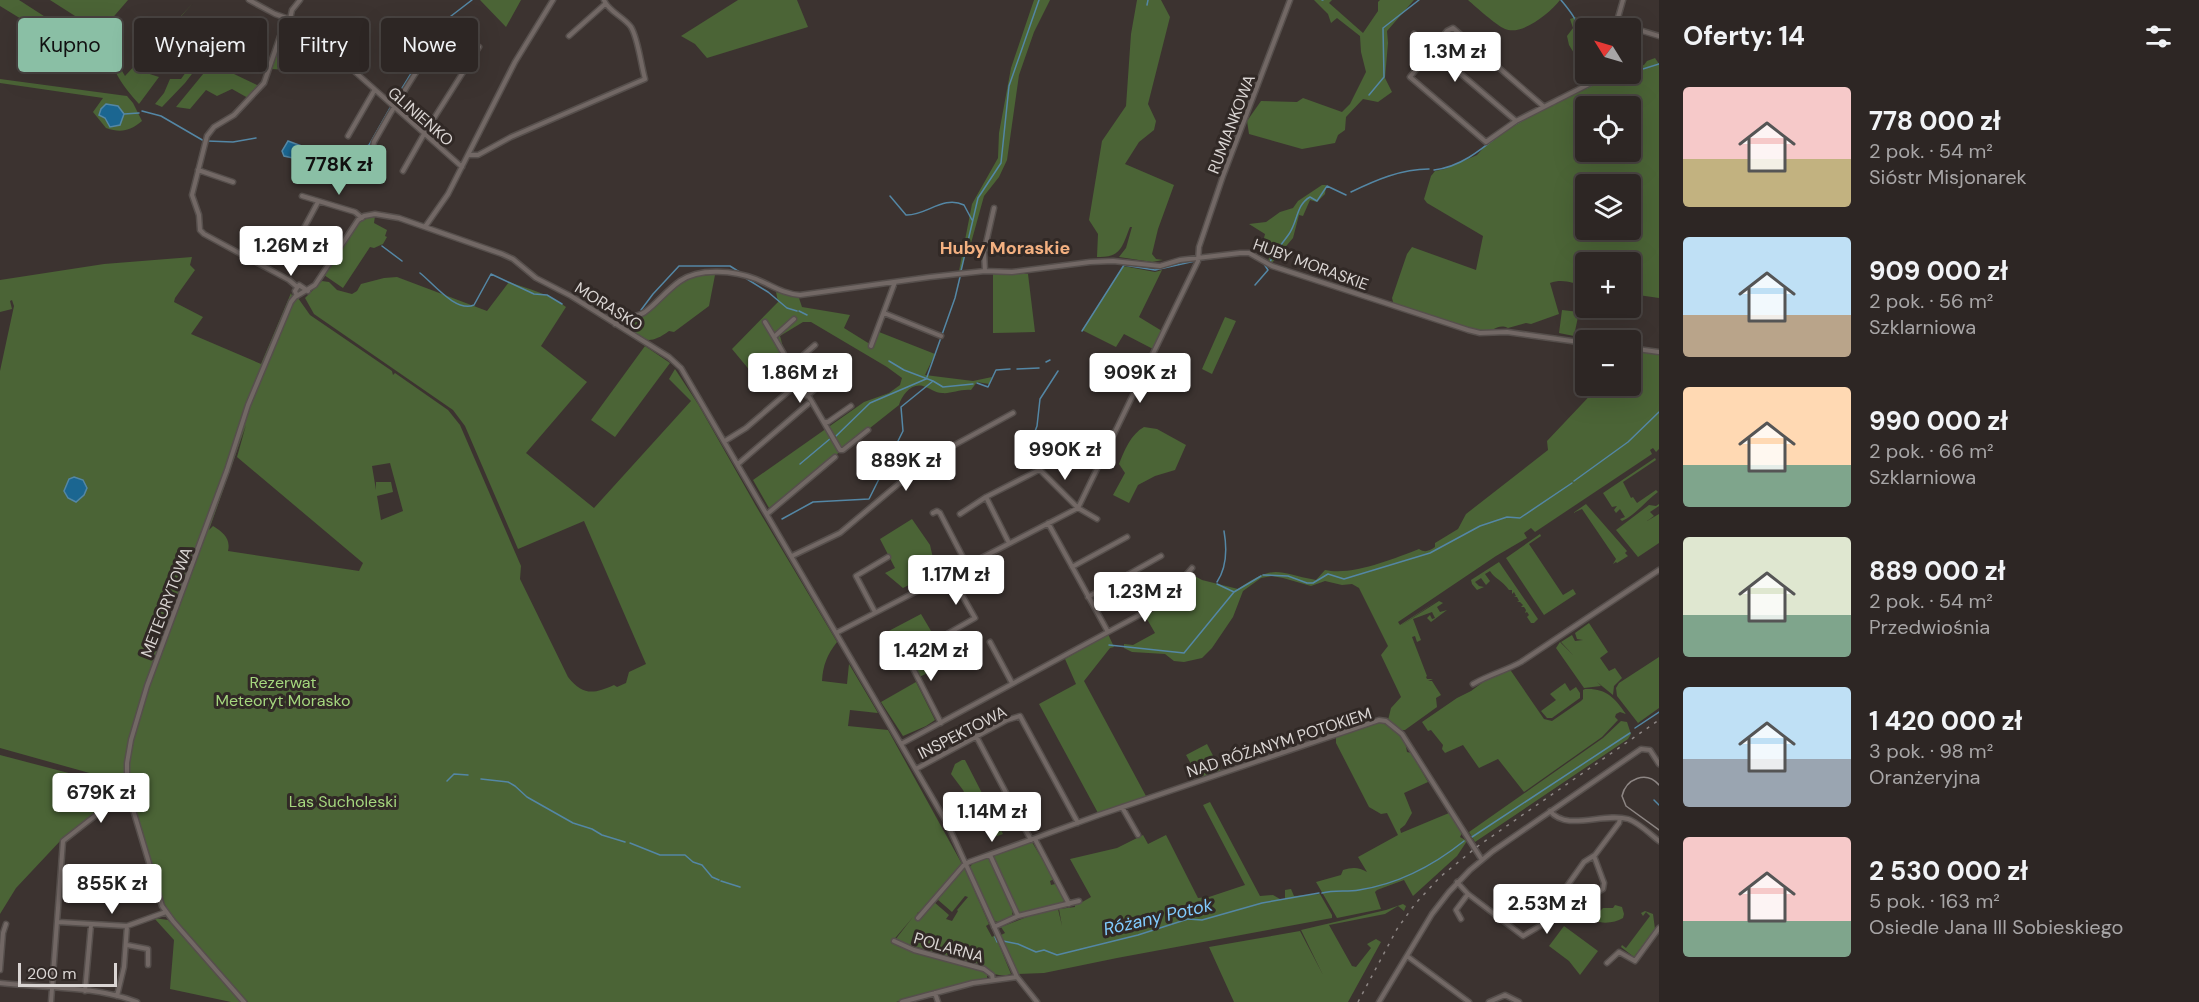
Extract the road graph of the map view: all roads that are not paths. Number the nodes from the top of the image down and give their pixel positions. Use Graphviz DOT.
graph roads {
  1 [pos="249,0"];
  2 [pos="300,0"];
  3 [pos="552,0"];
  4 [pos="1290,0"];
  5 [pos="1623,0"];
  6 [pos="604,2"];
  7 [pos="286,18"];
  8 [pos="288,18"];
  9 [pos="1617,18"];
  10 [pos="1641,32"];
  11 [pos="1414,34"];
  12 [pos="569,36"];
  13 [pos="1659,36"];
  14 [pos="279,43"];
  15 [pos="479,47"];
  16 [pos="1432,49"];
  17 [pos="353,72"];
  18 [pos="416,72"];
  19 [pos="1588,84"];
  20 [pos="374,91"];
  21 [pos="1543,106"];
  22 [pos="394,108"];
  23 [pos="1516,121"];
  24 [pos="424,134"];
  25 [pos="348,136"];
  26 [pos="372,153"];
  27 [pos="468,155"];
  28 [pos="462,167"];
  29 [pos="198,170"];
  30 [pos="403,171"];
  31 [pos="233,182"];
  32 [pos="302,196"];
  33 [pos="318,202"];
  34 [pos="994,208"];
  35 [pos="363,217"];
  36 [pos="425,227"];
  37 [pos="304,228"];
  38 [pos="1198,257"];
  39 [pos="985,271"];
  40 [pos="895,282"];
  41 [pos="296,286"];
  42 [pos="308,291"];
  43 [pos="297,296"];
  44 [pos="884,313"];
  45 [pos="794,319"];
  46 [pos="765,322"];
  47 [pos="615,324"];
  48 [pos="941,336"];
  49 [pos="774,337"];
  50 [pos="1575,341"];
  51 [pos="815,345"];
  52 [pos="871,346"];
  53 [pos="1641,350"];
  54 [pos="1659,352"];
  55 [pos="791,366"];
  56 [pos="832,374"];
  57 [pos="796,385"];
  58 [pos="807,396"];
  59 [pos="808,404"];
  60 [pos="851,406"];
  61 [pos="1013,413"];
  62 [pos="823,422"];
  63 [pos="868,430"];
  64 [pos="724,441"];
  65 [pos="835,457"];
  66 [pos="738,464"];
  67 [pos="986,497"];
  68 [pos="1078,508"];
  69 [pos="933,513"];
  70 [pos="767,514"];
  71 [pos="960,514"];
  72 [pos="1097,519"];
  73 [pos="1048,523"];
  74 [pos="1127,537"];
  75 [pos="1009,543"];
  76 [pos="792,556"];
  77 [pos="1161,556"];
  78 [pos="888,557"];
  79 [pos="967,565"];
  80 [pos="1072,567"];
  81 [pos="1192,568"];
  82 [pos="1659,570"];
  83 [pos="950,574"];
  84 [pos="1088,597"];
  85 [pos="1173,597"];
  86 [pos="1162,603"];
  87 [pos="875,612"];
  88 [pos="1108,632"];
  89 [pos="836,633"];
  90 [pos="947,634"];
  91 [pos="919,639"];
  92 [pos="990,642"];
  93 [pos="1012,684"];
  94 [pos="1473,684"];
  95 [pos="940,723"];
  96 [pos="976,736"];
  97 [pos="901,744"];
  98 [pos="1659,764"];
  99 [pos="916,769"];
  100 [pos="128,790"];
  101 [pos="1122,807"];
  102 [pos="1555,807"];
  103 [pos="1550,811"];
  104 [pos="1620,818"];
  105 [pos="1560,819"];
  106 [pos="1078,823"];
  107 [pos="1138,835"];
  108 [pos="1033,840"];
  109 [pos="1659,841"];
  110 [pos="990,855"];
  111 [pos="1593,856"];
  112 [pos="1482,860"];
  113 [pos="966,864"];
  114 [pos="1457,882"];
  115 [pos="1468,894"];
  116 [pos="1079,901"];
  117 [pos="1069,904"];
  118 [pos="166,912"];
  119 [pos="1018,916"];
  120 [pos="1557,916"];
  121 [pos="918,918"];
  122 [pos="1461,920"];
  123 [pos="58,922"];
  124 [pos="6,924"];
  125 [pos="91,925"];
  126 [pos="128,926"];
  127 [pos="993,927"];
  128 [pos="1659,928"];
  129 [pos="894,941"];
  130 [pos="127,945"];
  131 [pos="1407,956"];
  132 [pos="1607,963"];
  133 [pos="148,965"];
  134 [pos="0,970"];
  135 [pos="1017,977"];
  136 [pos="993,980"];
  137 [pos="0,983"];
  138 [pos="52,988"];
  139 [pos="85,992"];
  140 [pos="935,993"];
  141 [pos="119,998"];
  142 [pos="51,1002"];
  143 [pos="137,1002"];
  144 [pos="244,1002"];
  145 [pos="902,1002"];
  146 [pos="938,1002"];
  147 [pos="1037,1002"];
  148 [pos="1379,1002"];
  149 [pos="1469,1002"];
  150 [pos="1489,1002"];
  151 [pos="1519,1002"];
  1 -- 7 [label="street, GLINIENKO"];
  2 -- 8 [label="street"];
  3 -- 27 [label="street"];
  4 -- 38 [label="street, RUMIANKOWA"];
  5 -- 9 [label="street"];
  6 -- 12 [label="street"];
  6 -- 27 [label="street"];
  10 -- 13 [label="street"];
  11 -- 16 [label="street"];
  14 -- 29 [label="street"];
  15 -- 24 [label="street"];
  16 -- 21 [label="street"];
  16 -- 23 [label="street"];
  16 -- 23 [label="street"];
  17 -- 20 [label="street, GLINIENKO"];
  18 -- 22 [label="street"];
  19 -- 21 [label="street"];
  20 -- 22 [label="street, GLINIENKO"];
  20 -- 25 [label="street"];
  21 -- 23 [label="street"];
  22 -- 24 [label="street, GLINIENKO"];
  22 -- 26 [label="street"];
  24 -- 28 [label="street, GLINIENKO"];
  24 -- 30 [label="street"];
  27 -- 28 [label="street"];
  28 -- 36 [label="street"];
  29 -- 31 [label="street"];
  29 -- 41 [label="street"];
  32 -- 33 [label="street, MORASKO"];
  33 -- 35 [label="street, MORASKO"];
  33 -- 37 [label="street"];
  34 -- 39 [label="street"];
  35 -- 36 [label="street, MORASKO"];
  35 -- 42 [label="street"];
  36 -- 47 [label="street, MORASKO"];
  38 -- 39 [label="street, HUBY MORASKIE"];
  38 -- 50 [label="street, HUBY MORASKIE"];
  38 -- 68 [label="street, RUMIANKOWA"];
  39 -- 40 [label="street, HUBY MORASKIE"];
  40 -- 44 [label="street"];
  40 -- 47 [label="street, HUBY MORASKIE"];
  41 -- 42 [label="street"];
  41 -- 43 [label="street"];
  42 -- 43 [label="street"];
  43 -- 100 [label="street, METEORYTOWA"];
  44 -- 48 [label="street"];
  44 -- 52 [label="street"];
  45 -- 49 [label="street"];
  46 -- 49 [label="street"];
  47 -- 64 [label="street, MORASKO"];
  49 -- 55 [label="street"];
  51 -- 55 [label="street"];
  53 -- 54 [label="street"];
  55 -- 58 [label="street"];
  56 -- 58 [label="street"];
  57 -- 64 [label="street"];
  58 -- 62 [label="street"];
  59 -- 66 [label="street"];
  60 -- 62 [label="street"];
  61 -- 76 [label="street"];
  62 -- 63 [label="street"];
  64 -- 66 [label="street, MORASKO"];
  65 -- 70 [label="street"];
  66 -- 70 [label="street, MORASKO"];
  67 -- 68 [label="street"];
  67 -- 71 [label="street"];
  67 -- 75 [label="street"];
  68 -- 72 [label="street"];
  68 -- 73 [label="street"];
  69 -- 79 [label="street"];
  70 -- 76 [label="street, MORASKO"];
  73 -- 75 [label="street"];
  73 -- 80 [label="street"];
  74 -- 80 [label="street"];
  75 -- 79 [label="street"];
  76 -- 89 [label="street, MORASKO"];
  77 -- 84 [label="street"];
  78 -- 87 [label="street"];
  79 -- 83 [label="street"];
  80 -- 84 [label="street"];
  81 -- 86 [label="street"];
  82 -- 94 [label="street"];
  83 -- 87 [label="street"];
  83 -- 90 [label="street"];
  84 -- 88 [label="street"];
  85 -- 86 [label="street"];
  86 -- 88 [label="street"];
  87 -- 89 [label="street"];
  88 -- 93 [label="street"];
  89 -- 97 [label="street, MORASKO"];
  91 -- 95 [label="street"];
  92 -- 93 [label="street"];
  93 -- 95 [label="street"];
  95 -- 97 [label="street"];
  96 -- 99 [label="street, INSPEKTOWA"];
  96 -- 106 [label="street, INSPEKTOWA"];
  96 -- 108 [label="street"];
  97 -- 99 [label="street, MORASKO"];
  98 -- 102 [label="street"];
  99 -- 113 [label="street, MORASKO"];
  100 -- 118 [label="street, METEORYTOWA"];
  100 -- 123 [label="street"];
  101 -- 106 [label="street, NAD RÓŻANYM POTOKIEM"];
  101 -- 107 [label="street"];
  101 -- 112 [label="street, NAD RÓŻANYM POTOKIEM"];
  102 -- 103 [label="street"];
  102 -- 105 [label="street"];
  103 -- 105 [label="street"];
  103 -- 112 [label="street"];
  104 -- 105 [label="street"];
  104 -- 109 [label="street"];
  104 -- 111 [label="street"];
  106 -- 108 [label="street, NAD RÓŻANYM POTOKIEM"];
  108 -- 110 [label="street, NAD RÓŻANYM POTOKIEM"];
  108 -- 117 [label="street"];
  110 -- 113 [label="street, NAD RÓŻANYM POTOKIEM"];
  110 -- 119 [label="street"];
  111 -- 120 [label="street"];
  111 -- 120 [label="street"];
  112 -- 114 [label="street"];
  113 -- 121 [label="street"];
  113 -- 127 [label="street, MORASKO"];
  114 -- 115 [label="street"];
  114 -- 131 [label="street"];
  115 -- 120 [label="street"];
  115 -- 122 [label="street"];
  116 -- 117 [label="street"];
  117 -- 119 [label="street"];
  118 -- 126 [label="street"];
  118 -- 144 [label="street, METEORYTOWA"];
  119 -- 127 [label="street"];
  123 -- 125 [label="street"];
  123 -- 138 [label="street"];
  124 -- 134 [label="street"];
  125 -- 126 [label="street"];
  125 -- 139 [label="street"];
  126 -- 130 [label="street"];
  127 -- 135 [label="street, MORASKO"];
  128 -- 132 [label="street"];
  129 -- 136 [label="street, POLARNA"];
  130 -- 133 [label="street"];
  130 -- 141 [label="street"];
  131 -- 148 [label="street"];
  131 -- 149 [label="street"];
  135 -- 136 [label="street"];
  135 -- 147 [label="street, MORASKO"];
  136 -- 140 [label="street"];
  137 -- 138 [label="street"];
  138 -- 139 [label="street"];
  138 -- 142 [label="street"];
  139 -- 141 [label="street"];
  140 -- 145 [label="street"];
  140 -- 146 [label="street"];
  141 -- 143 [label="street"];
  150 -- 151 [label="street"];
}
